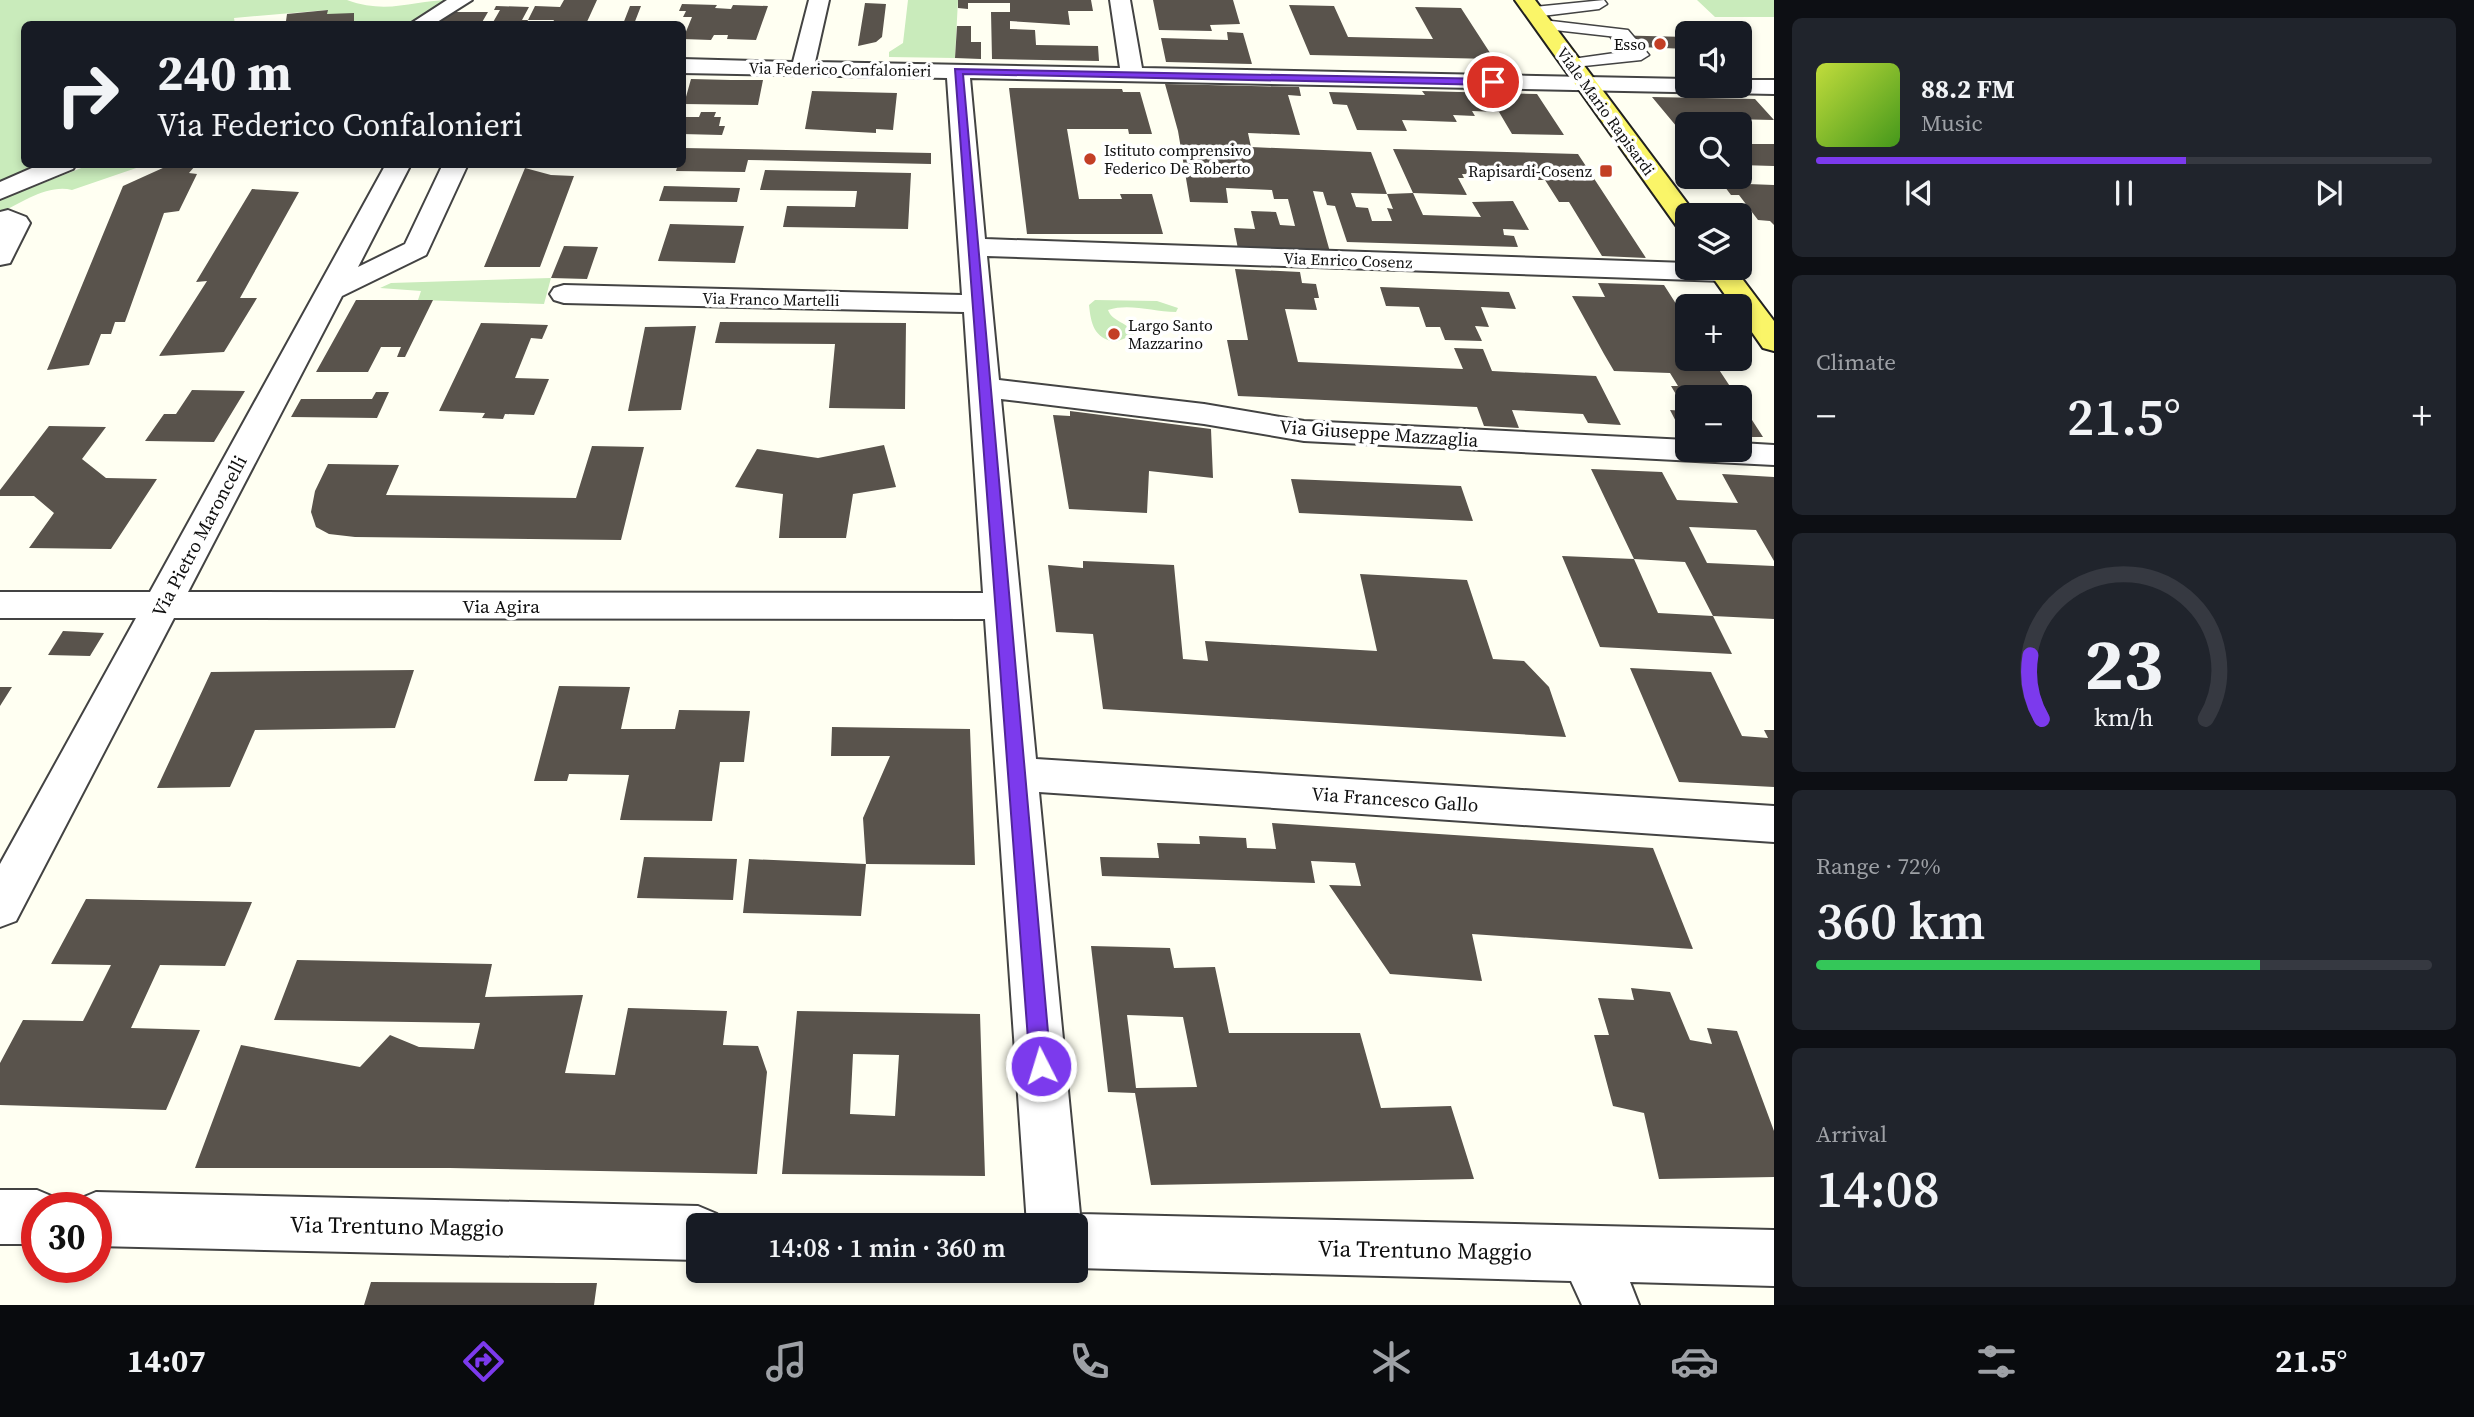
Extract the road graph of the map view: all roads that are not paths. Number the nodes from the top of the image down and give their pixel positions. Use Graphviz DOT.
graph roads {
  1 [pos="461,0"];
  2 [pos="819,0"];
  3 [pos="1120,0"];
  4 [pos="1596,0"];
  5 [pos="1534,13"];
  6 [pos="425,21"];
  7 [pos="1571,64"];
  8 [pos="686,66"];
  9 [pos="802,68"];
  10 [pos="958,71"];
  11 [pos="1132,75"];
  12 [pos="1586,84"];
  13 [pos="1675,86"];
  14 [pos="1752,87"];
  15 [pos="1774,88"];
  16 [pos="55,168"];
  17 [pos="397,168"];
  18 [pos="454,168"];
  19 [pos="0,191"];
  20 [pos="1675,206"];
  21 [pos="0,222"];
  22 [pos="973,247"];
  23 [pos="0,257"];
  24 [pos="1675,269"];
  25 [pos="1731,280"];
  26 [pos="331,291"];
  27 [pos="564,293"];
  28 [pos="978,304"];
  29 [pos="1765,319"];
  30 [pos="1774,342"];
  31 [pos="986,388"];
  32 [pos="1774,455"];
  33 [pos="0,605"];
  34 [pos="1003,606"];
  35 [pos="162,607"];
  36 [pos="1016,774"];
  37 [pos="1774,824"];
  38 [pos="0,907"];
  39 [pos="1053,1213"];
  40 [pos="0,1216"];
  41 [pos="21,1217"];
  42 [pos="112,1219"];
  43 [pos="686,1233"];
  44 [pos="1088,1241"];
  45 [pos="1587,1253"];
  46 [pos="1774,1258"];
  47 [pos="1611,1305"];
  1 -- 6 [label="street"];
  2 -- 9 [label="street"];
  3 -- 11 [label="street"];
  4 -- 5 [label="lane"];
  5 -- 7 [label="main road, Viale Mario Rapisardi"];
  5 -- 7 [label="lane"];
  7 -- 12 [label="main road, Viale Mario Rapisardi"];
  8 -- 9 [label="street, Via Federico Confalonieri"];
  9 -- 10 [label="street, Via Federico Confalonieri"];
  10 -- 11 [label="street, Via Federico Confalonieri"];
  10 -- 22 [label="street"];
  11 -- 12 [label="street, Via Federico Confalonieri"];
  12 -- 13 [label="street, Via Federico Confalonieri"];
  12 -- 20 [label="main road, Viale Mario Rapisardi"];
  14 -- 15 [label="street, Via Federico Confalonieri"];
  16 -- 19 [label="street"];
  17 -- 26 [label="street, Via Pietro Maroncelli"];
  18 -- 26 [label="street"];
  21 -- 23 [label="street"];
  22 -- 24 [label="street, Via Enrico Cosenz"];
  22 -- 28 [label="street"];
  25 -- 29 [label="main road"];
  26 -- 35 [label="street, Via Pietro Maroncelli"];
  27 -- 28 [label="street, Via Franco Martelli"];
  28 -- 31 [label="street"];
  29 -- 30 [label="main road"];
  31 -- 32 [label="street, Via Giuseppe Mazzaglia"];
  31 -- 34 [label="street"];
  33 -- 35 [label="street, Via Agira"];
  34 -- 35 [label="street, Via Agira"];
  34 -- 36 [label="street"];
  35 -- 38 [label="street, Via Pietro Maroncelli"];
  36 -- 37 [label="street, Via Francesco Gallo"];
  36 -- 39 [label="street"];
  40 -- 41 [label="street"];
  42 -- 43 [label="street, Via Trentuno Maggio"];
  44 -- 45 [label="street, Via Trentuno Maggio"];
  45 -- 46 [label="street, Via Trentuno Maggio"];
  45 -- 47 [label="street"];
}
